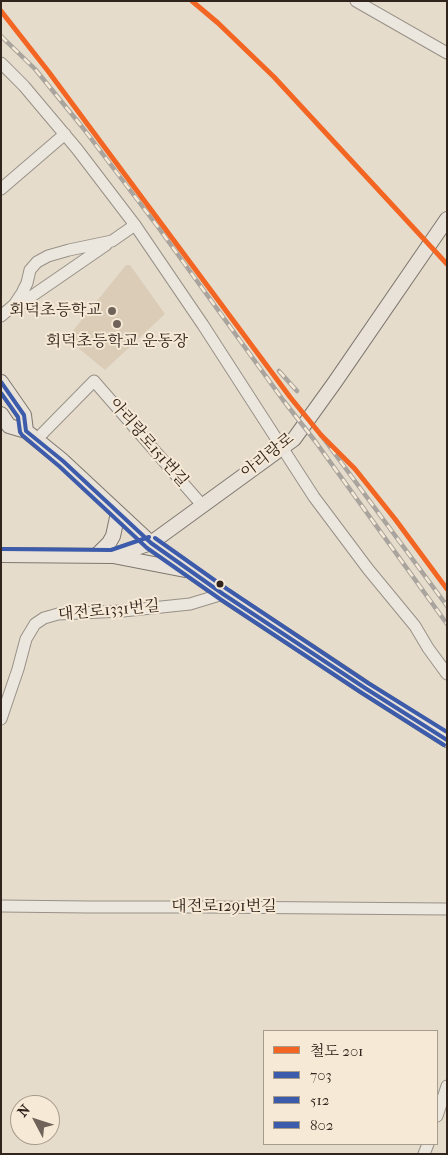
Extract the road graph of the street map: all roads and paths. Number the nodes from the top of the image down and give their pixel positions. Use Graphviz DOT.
graph roads {
  1 [pos="356,1"];
  2 [pos="447,53"];
  3 [pos="1,63"];
  4 [pos="65,134"];
  5 [pos="1,189"];
  6 [pos="446,221"];
  7 [pos="135,225"];
  8 [pos="112,241"];
  9 [pos="3,315"];
  10 [pos="1,382"];
  11 [pos="1,414"];
  12 [pos="31,435"];
  13 [pos="282,447"];
  14 [pos="202,505"];
  15 [pos="118,513"];
  16 [pos="151,543"];
  17 [pos="1,555"];
  18 [pos="96,556"];
  19 [pos="112,556"];
  20 [pos="191,571"];
  21 [pos="224,594"];
  22 [pos="447,674"];
  23 [pos="1,719"];
  24 [pos="447,740"];
  25 [pos="1,906"];
  26 [pos="447,909"];
  27 [pos="447,1086"];
  28 [pos="438,1113"];
  1 -- 2 [label="street"];
  3 -- 4 [label="street"];
  4 -- 5 [label="street"];
  4 -- 7 [label="street"];
  6 -- 13 [label="main road, 아리랑로"];
  7 -- 8 [label="street"];
  7 -- 13 [label="street"];
  8 -- 9 [label="street"];
  8 -- 9 [label="street"];
  10 -- 12 [label="main road"];
  11 -- 12 [label="main road"];
  12 -- 14 [label="street, 아리랑로151번길"];
  12 -- 15 [label="main road"];
  13 -- 14 [label="main road, 아리랑로"];
  13 -- 22 [label="street"];
  14 -- 16 [label="main road, 아리랑로"];
  15 -- 16 [label="main road"];
  15 -- 18 [label="main road"];
  16 -- 19 [label="main road, 아리랑로"];
  16 -- 20 [label="main road"];
  17 -- 18 [label="main road, 아리랑로"];
  18 -- 19 [label="main road, 아리랑로"];
  19 -- 20 [label="main road"];
  20 -- 21 [label="main road"];
  21 -- 23 [label="street, 대전로1331번길"];
  21 -- 24 [label="main road"];
  25 -- 26 [label="street, 대전로1291번길"];
  27 -- 28 [label="street"];
}
